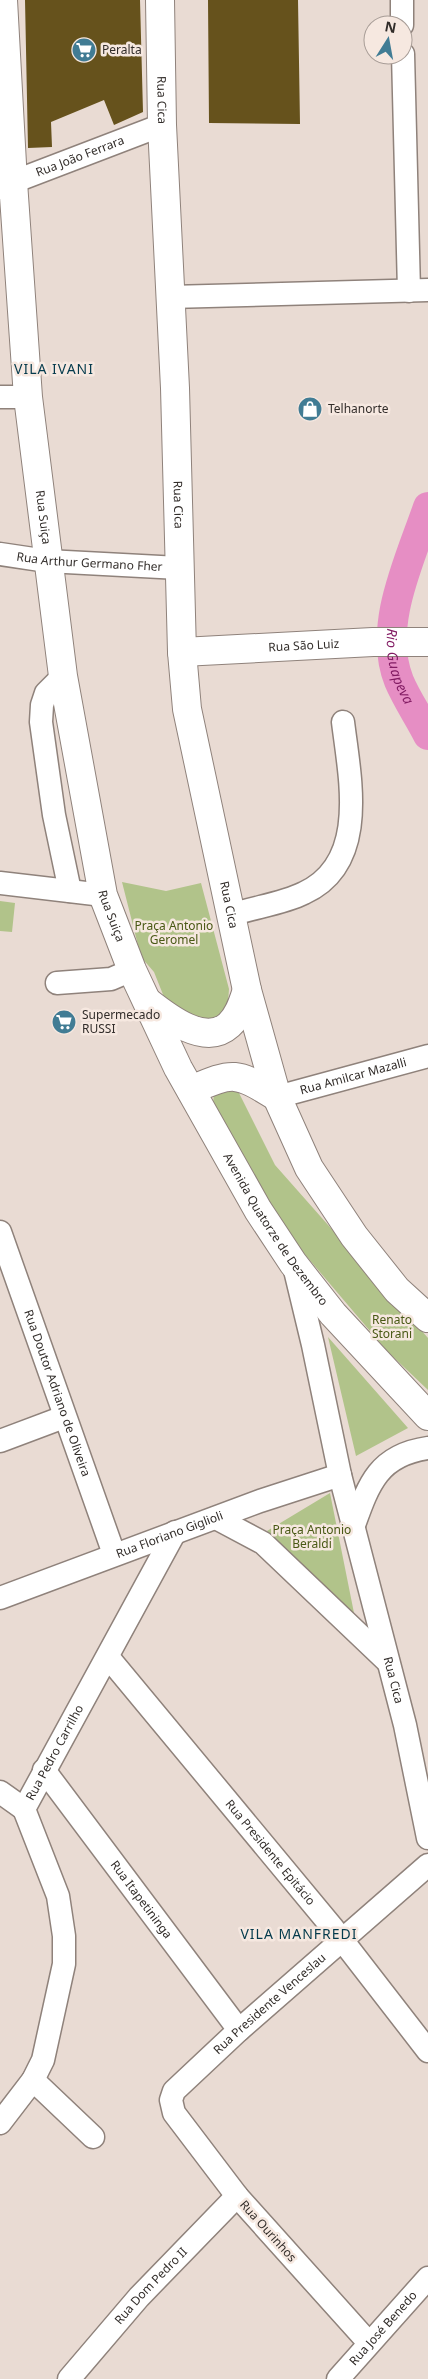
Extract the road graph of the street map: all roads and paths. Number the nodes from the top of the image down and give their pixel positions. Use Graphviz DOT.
graph roads {
  1 [pos="3,0"];
  2 [pos="160,0"];
  3 [pos="402,0"];
  4 [pos="402,15"];
  5 [pos="2,28"];
  6 [pos="404,65"];
  7 [pos="162,125"];
  8 [pos="6,185"];
  9 [pos="418,291"];
  10 [pos="170,297"];
  11 [pos="0,397"];
  12 [pos="28,397"];
  13 [pos="0,554"];
  14 [pos="47,561"];
  15 [pos="179,568"];
  16 [pos="419,642"];
  17 [pos="182,652"];
  18 [pos="63,676"];
  19 [pos="343,722"];
  20 [pos="0,883"];
  21 [pos="70,891"];
  22 [pos="103,895"];
  23 [pos="231,915"];
  24 [pos="132,970"];
  25 [pos="57,983"];
  26 [pos="249,996"];
  27 [pos="151,1011"];
  28 [pos="428,1056"];
  29 [pos="191,1090"];
  30 [pos="277,1096"];
  31 [pos="0,1232"];
  32 [pos="293,1263"];
  33 [pos="428,1318"];
  34 [pos="64,1416"];
  35 [pos="428,1416"];
  36 [pos="0,1441"];
  37 [pos="428,1448"];
  38 [pos="340,1475"];
  39 [pos="260,1500"];
  40 [pos="216,1518"];
  41 [pos="354,1525"];
  42 [pos="175,1532"];
  43 [pos="263,1543"];
  44 [pos="114,1554"];
  45 [pos="0,1598"];
  46 [pos="108,1657"];
  47 [pos="388,1662"];
  48 [pos="44,1770"];
  49 [pos="0,1792"];
  50 [pos="24,1809"];
  51 [pos="428,1838"];
  52 [pos="428,1865"];
  53 [pos="342,1940"];
  54 [pos="239,2030"];
  55 [pos="428,2050"];
  56 [pos="33,2080"];
  57 [pos="174,2113"];
  58 [pos="0,2123"];
  59 [pos="93,2137"];
  60 [pos="237,2196"];
  61 [pos="428,2278"];
  62 [pos="369,2343"];
  63 [pos="69,2379"];
  64 [pos="338,2379"];
  1 -- 5 [label="main road, Rua Suiça"];
  2 -- 7 [label="main road, Rua Cica"];
  3 -- 4 [label="street"];
  5 -- 8 [label="main road, Rua Suiça"];
  6 -- 9 [label="street"];
  7 -- 8 [label="street, Rua João Ferrara"];
  7 -- 10 [label="main road, Rua Cica"];
  8 -- 12 [label="main road, Rua Suiça"];
  9 -- 10 [label="street"];
  10 -- 15 [label="main road, Rua Cica"];
  11 -- 12 [label="street"];
  12 -- 14 [label="main road, Rua Suiça"];
  13 -- 14 [label="street, Rua Arthur Germano Fher"];
  14 -- 15 [label="street, Rua Arthur Germano Fher"];
  14 -- 18 [label="main road, Rua Suiça"];
  15 -- 17 [label="main road, Rua Cica"];
  16 -- 17 [label="main road, Rua São Luiz"];
  17 -- 23 [label="main road, Rua Cica"];
  18 -- 21 [label="street"];
  18 -- 22 [label="main road, Rua Suiça"];
  19 -- 23 [label="street"];
  20 -- 21 [label="street"];
  21 -- 22 [label="street"];
  22 -- 24 [label="main road, Rua Suiça"];
  23 -- 26 [label="main road, Rua Cica"];
  24 -- 25 [label="street"];
  24 -- 27 [label="main road, Rua Suiça"];
  26 -- 27 [label="main road"];
  26 -- 30 [label="main road"];
  27 -- 29 [label="main road, Avenida Quatorze de Dezembro"];
  28 -- 30 [label="street, Rua Amilcar Mazalli"];
  29 -- 30 [label="main road"];
  29 -- 32 [label="main road, Avenida Quatorze de Dezembro"];
  30 -- 33 [label="main road"];
  31 -- 34 [label="street, Rua Doutor Adriano de Oliveira"];
  32 -- 35 [label="main road, Avenida Quatorze de Dezembro"];
  32 -- 38 [label="street, Rua Cica"];
  34 -- 36 [label="street"];
  34 -- 44 [label="street, Rua Doutor Adriano de Oliveira"];
  37 -- 41 [label="street"];
  38 -- 39 [label="street, Rua Floriano Giglioli"];
  38 -- 41 [label="street, Rua Cica"];
  39 -- 40 [label="street, Rua Floriano Giglioli"];
  39 -- 43 [label="street"];
  40 -- 42 [label="street, Rua Floriano Giglioli"];
  40 -- 43 [label="street"];
  41 -- 47 [label="street, Rua Cica"];
  42 -- 44 [label="street, Rua Floriano Giglioli"];
  42 -- 46 [label="street, Rua Pedro Carrilho"];
  43 -- 47 [label="street"];
  44 -- 45 [label="street, Rua Floriano Giglioli"];
  46 -- 48 [label="street, Rua Pedro Carrilho"];
  46 -- 53 [label="street, Rua Presidente Epitácio"];
  47 -- 51 [label="street, Rua Cica"];
  48 -- 50 [label="street, Rua Pedro Carrilho"];
  48 -- 54 [label="street, Rua Itapetininga"];
  49 -- 50 [label="street"];
  50 -- 56 [label="street, Rua Pedro Carrilho"];
  52 -- 53 [label="street, Rua Presidente Venceslau"];
  53 -- 54 [label="street, Rua Presidente Venceslau"];
  53 -- 55 [label="street, Rua Presidente Epitácio"];
  54 -- 57 [label="street, Rua Presidente Venceslau"];
  56 -- 58 [label="street, Rua Pedro Carrilho"];
  56 -- 59 [label="street"];
  57 -- 60 [label="street, Rua Ourinhos"];
  60 -- 62 [label="street, Rua Ourinhos"];
  60 -- 63 [label="street, Rua Dom Pedro II"];
  61 -- 62 [label="street, Rua José Benedo"];
  62 -- 64 [label="street, Rua José Benedo"];
}
